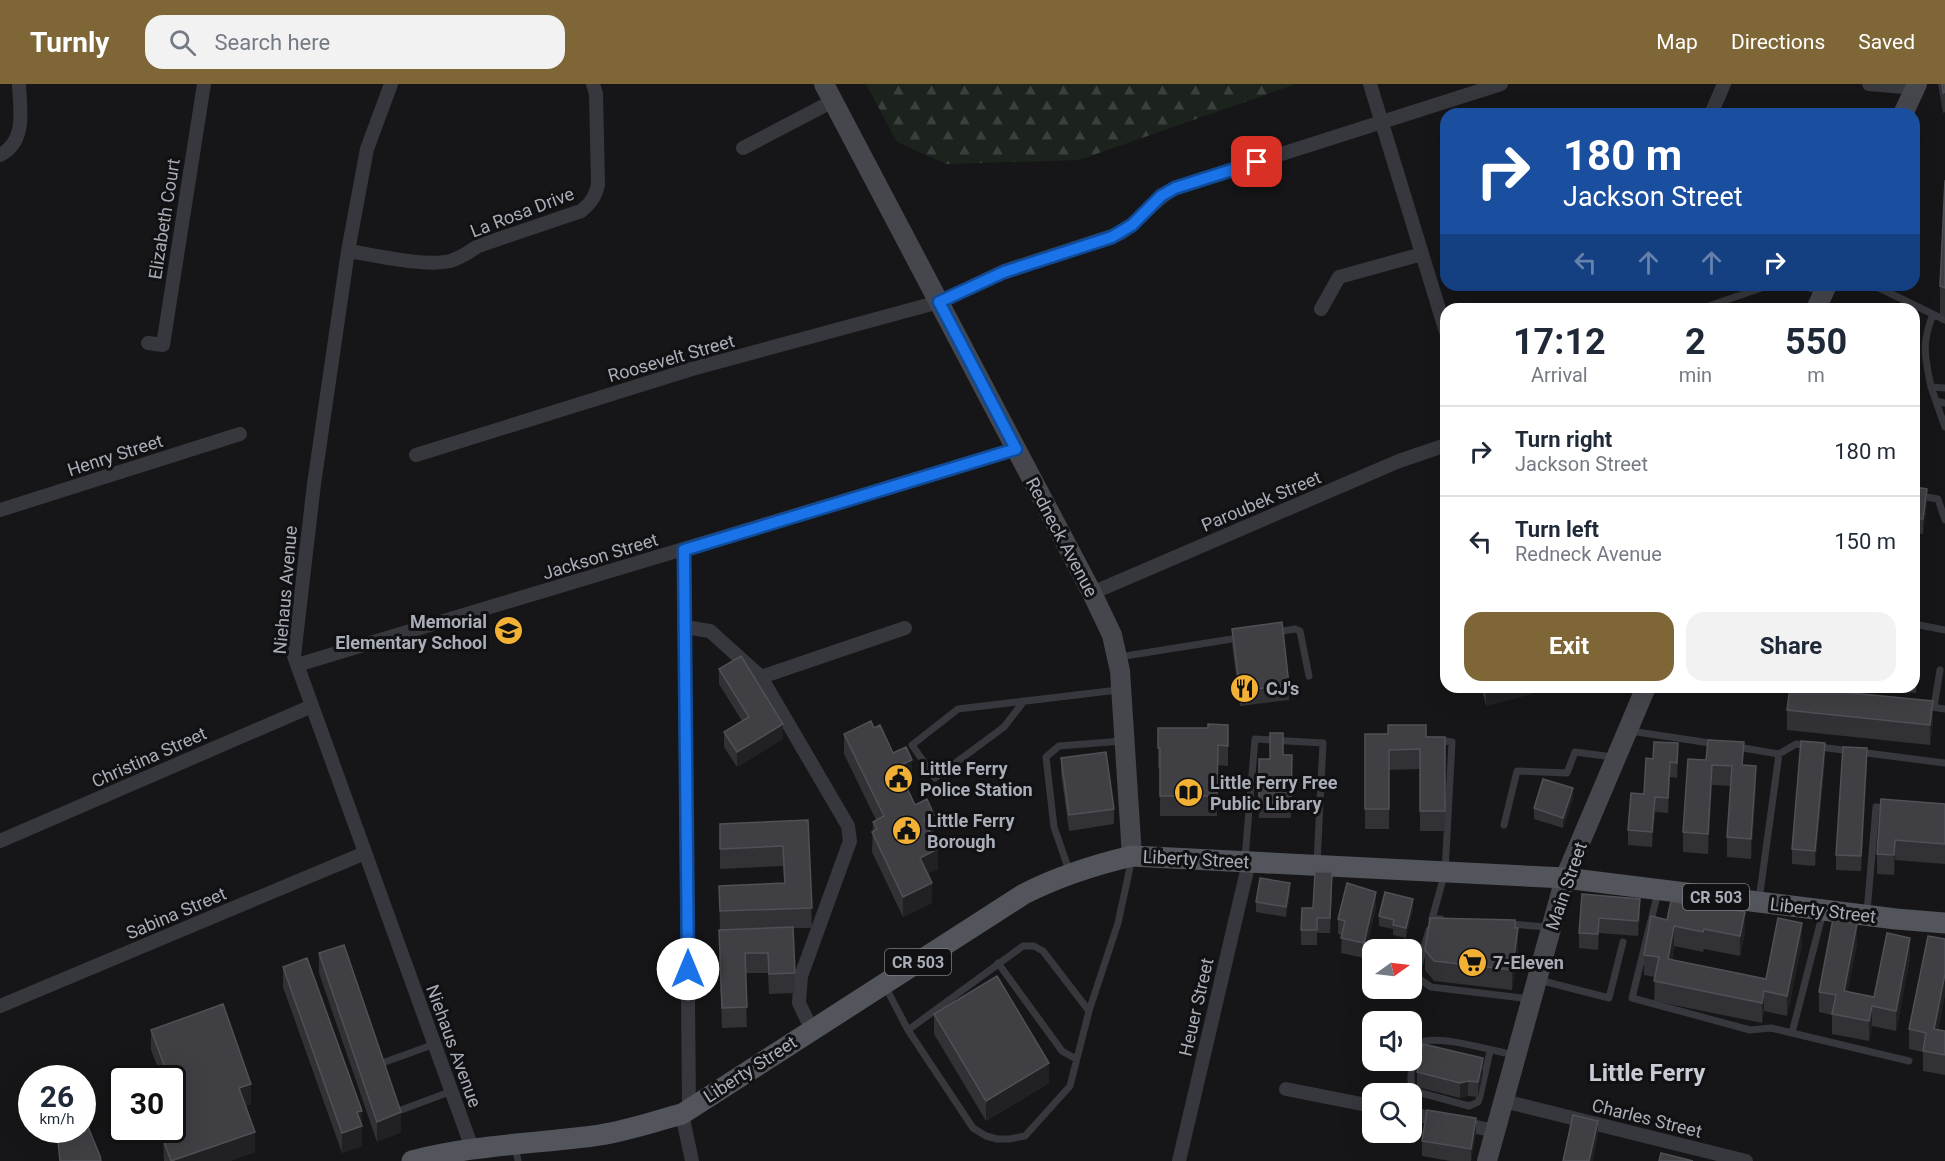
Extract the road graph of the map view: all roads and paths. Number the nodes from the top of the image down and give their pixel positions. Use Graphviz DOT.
graph roads {
  1 [pos="19,84"];
  2 [pos="204,84"];
  3 [pos="392,84"];
  4 [pos="593,84"];
  5 [pos="1370,84"];
  6 [pos="1500,84"];
  7 [pos="1724,84"];
  8 [pos="1869,84"];
  9 [pos="1916,86"];
  10 [pos="828,92"];
  11 [pos="1714,108"];
  12 [pos="1907,108"];
  13 [pos="1381,122"];
  14 [pos="743,148"];
  15 [pos="0,155"];
  16 [pos="348,251"];
  17 [pos="1422,254"];
  18 [pos="1752,291"];
  19 [pos="1885,291"];
  20 [pos="939,302"];
  21 [pos="1718,303"];
  22 [pos="1910,303"];
  23 [pos="1920,308"];
  24 [pos="1321,309"];
  25 [pos="1440,312"];
  26 [pos="1933,314"];
  27 [pos="1945,320"];
  28 [pos="148,343"];
  29 [pos="1931,387"];
  30 [pos="1945,388"];
  31 [pos="1936,401"];
  32 [pos="1945,403"];
  33 [pos="1945,427"];
  34 [pos="240,434"];
  35 [pos="1440,447"];
  36 [pos="1016,449"];
  37 [pos="416,455"];
  38 [pos="1920,496"];
  39 [pos="0,510"];
  40 [pos="1945,520"];
  41 [pos="684,550"];
  42 [pos="1092,593"];
  43 [pos="1920,625"];
  44 [pos="685,627"];
  45 [pos="906,628"];
  46 [pos="1945,630"];
  47 [pos="1273,632"];
  48 [pos="1250,636"];
  49 [pos="1116,658"];
  50 [pos="297,665"];
  51 [pos="1940,670"];
  52 [pos="1309,676"];
  53 [pos="760,677"];
  54 [pos="1121,690"];
  55 [pos="1643,693"];
  56 [pos="1851,693"];
  57 [pos="1863,695"];
  58 [pos="1024,701"];
  59 [pos="1922,705"];
  60 [pos="312,706"];
  61 [pos="1934,707"];
  62 [pos="1945,709"];
  63 [pos="1627,731"];
  64 [pos="1429,740"];
  65 [pos="1124,741"];
  66 [pos="1721,745"];
  67 [pos="1733,747"];
  68 [pos="1779,754"];
  69 [pos="1616,758"];
  70 [pos="1945,763"];
  71 [pos="1899,809"];
  72 [pos="1504,825"];
  73 [pos="0,842"];
  74 [pos="365,853"];
  75 [pos="1132,856"];
  76 [pos="1247,862"];
  77 [pos="1317,865"];
  78 [pos="1445,872"];
  79 [pos="1070,873"];
  80 [pos="1565,878"];
  81 [pos="1659,890"];
  82 [pos="1759,902"];
  83 [pos="1824,910"];
  84 [pos="1867,915"];
  85 [pos="1432,919"];
  86 [pos="1444,920"];
  87 [pos="1945,923"];
  88 [pos="1504,924"];
  89 [pos="1552,927"];
  90 [pos="1623,942"];
  91 [pos="998,963"];
  92 [pos="1537,980"];
  93 [pos="884,983"];
  94 [pos="1532,999"];
  95 [pos="0,1006"];
  96 [pos="1089,1011"];
  97 [pos="812,1030"];
  98 [pos="908,1030"];
  99 [pos="1792,1033"];
  100 [pos="435,1044"];
  101 [pos="1491,1051"];
  102 [pos="1516,1056"];
  103 [pos="1076,1059"];
  104 [pos="1909,1061"];
  105 [pos="385,1062"];
  106 [pos="1286,1089"];
  107 [pos="452,1091"];
  108 [pos="1504,1101"];
  109 [pos="1362,1104"];
  110 [pos="401,1110"];
  111 [pos="686,1111"];
  112 [pos="1422,1116"];
  113 [pos="1496,1131"];
  114 [pos="476,1150"];
  115 [pos="516,1152"];
  116 [pos="412,1161"];
  117 [pos="692,1161"];
  118 [pos="1179,1161"];
  119 [pos="1487,1161"];
  120 [pos="1746,1161"];
  1 -- 15 [label="street"];
  2 -- 28 [label="street, Elizabeth Court"];
  3 -- 16 [label="street, Niehaus Avenue"];
  4 -- 16 [label="street, La Rosa Drive"];
  5 -- 13 [label="street"];
  6 -- 13 [label="street, Roosevelt Street"];
  7 -- 11 [label="street"];
  8 -- 9 [label="street"];
  9 -- 12 [label="street"];
  10 -- 14 [label="street"];
  10 -- 20 [label="street, Redneck Avenue"];
  13 -- 17 [label="street"];
  13 -- 20 [label="street, Roosevelt Street"];
  16 -- 50 [label="street, Niehaus Avenue"];
  17 -- 24 [label="street"];
  17 -- 25 [label="street"];
  18 -- 21 [label="lane"];
  19 -- 22 [label="lane"];
  20 -- 36 [label="street, Redneck Avenue"];
  20 -- 37 [label="street, Roosevelt Street"];
  23 -- 26 [label="lane"];
  26 -- 27 [label="lane"];
  26 -- 29 [label="lane"];
  29 -- 30 [label="lane"];
  29 -- 31 [label="lane"];
  31 -- 32 [label="lane"];
  31 -- 33 [label="lane"];
  34 -- 39 [label="street, Henry Street"];
  35 -- 42 [label="street, Paroubek Street"];
  36 -- 41 [label="street, Jackson Street"];
  36 -- 42 [label="street, Redneck Avenue"];
  38 -- 40 [label="lane"];
  41 -- 44 [label="street"];
  41 -- 50 [label="street, Jackson Street"];
  42 -- 49 [label="street, Redneck Avenue"];
  43 -- 46 [label="lane"];
  44 -- 53 [label="street"];
  44 -- 111 [label="street"];
  45 -- 53 [label="street"];
  47 -- 52 [label="lane"];
  48 -- 49 [label="lane"];
  49 -- 54 [label="street, Redneck Avenue"];
  50 -- 60 [label="street, Niehaus Avenue"];
  51 -- 61 [label="lane"];
  53 -- 97 [label="street"];
  54 -- 58 [label="lane"];
  54 -- 65 [label="street, Redneck Avenue"];
  55 -- 63 [label="street, Main Street"];
  56 -- 57 [label="lane"];
  58 -- 58 [label="lane"];
  59 -- 61 [label="lane"];
  60 -- 73 [label="street, Christina Street"];
  60 -- 74 [label="street, Niehaus Avenue"];
  61 -- 62 [label="lane"];
  63 -- 66 [label="lane"];
  63 -- 69 [label="street, Main Street"];
  64 -- 78 [label="lane"];
  65 -- 75 [label="street, Redneck Avenue"];
  65 -- 79 [label="lane"];
  67 -- 68 [label="lane"];
  68 -- 70 [label="lane"];
  68 -- 82 [label="lane"];
  69 -- 72 [label="lane"];
  69 -- 80 [label="street, Main Street"];
  71 -- 84 [label="lane"];
  74 -- 95 [label="street, Sabina Street"];
  74 -- 100 [label="street, Niehaus Avenue"];
  75 -- 76 [label="main road, Liberty Street / CR 503"];
  75 -- 79 [label="main road, Liberty Street / CR 503"];
  75 -- 96 [label="lane"];
  76 -- 77 [label="main road, Liberty Street / CR 503"];
  76 -- 77 [label="lane"];
  76 -- 118 [label="street, Heuer Street"];
  77 -- 78 [label="main road, Liberty Street / CR 503"];
  78 -- 80 [label="main road, Liberty Street / CR 503"];
  78 -- 85 [label="lane"];
  79 -- 93 [label="main road, Liberty Street / CR 503"];
  80 -- 81 [label="main road, Liberty Street / CR 503"];
  80 -- 89 [label="street, Main Street"];
  81 -- 82 [label="main road, Liberty Street / CR 503"];
  81 -- 99 [label="lane"];
  82 -- 83 [label="main road, Liberty Street / CR 503"];
  83 -- 84 [label="main road, Liberty Street / CR 503"];
  83 -- 99 [label="lane"];
  84 -- 87 [label="main road, Liberty Street / CR 503"];
  85 -- 86 [label="lane"];
  85 -- 94 [label="lane"];
  88 -- 89 [label="lane"];
  89 -- 92 [label="street, Main Street"];
  90 -- 92 [label="lane"];
  91 -- 96 [label="lane"];
  91 -- 98 [label="lane"];
  91 -- 103 [label="lane"];
  92 -- 94 [label="street, Main Street"];
  93 -- 97 [label="main road, Liberty Street / CR 503"];
  93 -- 98 [label="lane"];
  94 -- 102 [label="street, Main Street"];
  96 -- 103 [label="lane"];
  97 -- 111 [label="main road, Liberty Street / CR 503"];
  98 -- 103 [label="lane"];
  99 -- 104 [label="lane"];
  100 -- 105 [label="lane"];
  100 -- 107 [label="street, Niehaus Avenue"];
  101 -- 101 [label="lane"];
  101 -- 102 [label="lane"];
  102 -- 108 [label="street, Main Street"];
  106 -- 109 [label="street"];
  107 -- 110 [label="lane"];
  107 -- 114 [label="street, Niehaus Avenue"];
  108 -- 113 [label="street, Main Street"];
  108 -- 120 [label="street, Charles Street"];
  111 -- 115 [label="main road, Liberty Street / CR 503"];
  111 -- 117 [label="street"];
  112 -- 113 [label="street"];
  113 -- 119 [label="street, Main Street"];
  114 -- 115 [label="main road, Liberty Street / CR 503"];
  114 -- 116 [label="main road, Liberty Street / CR 503"];
}
